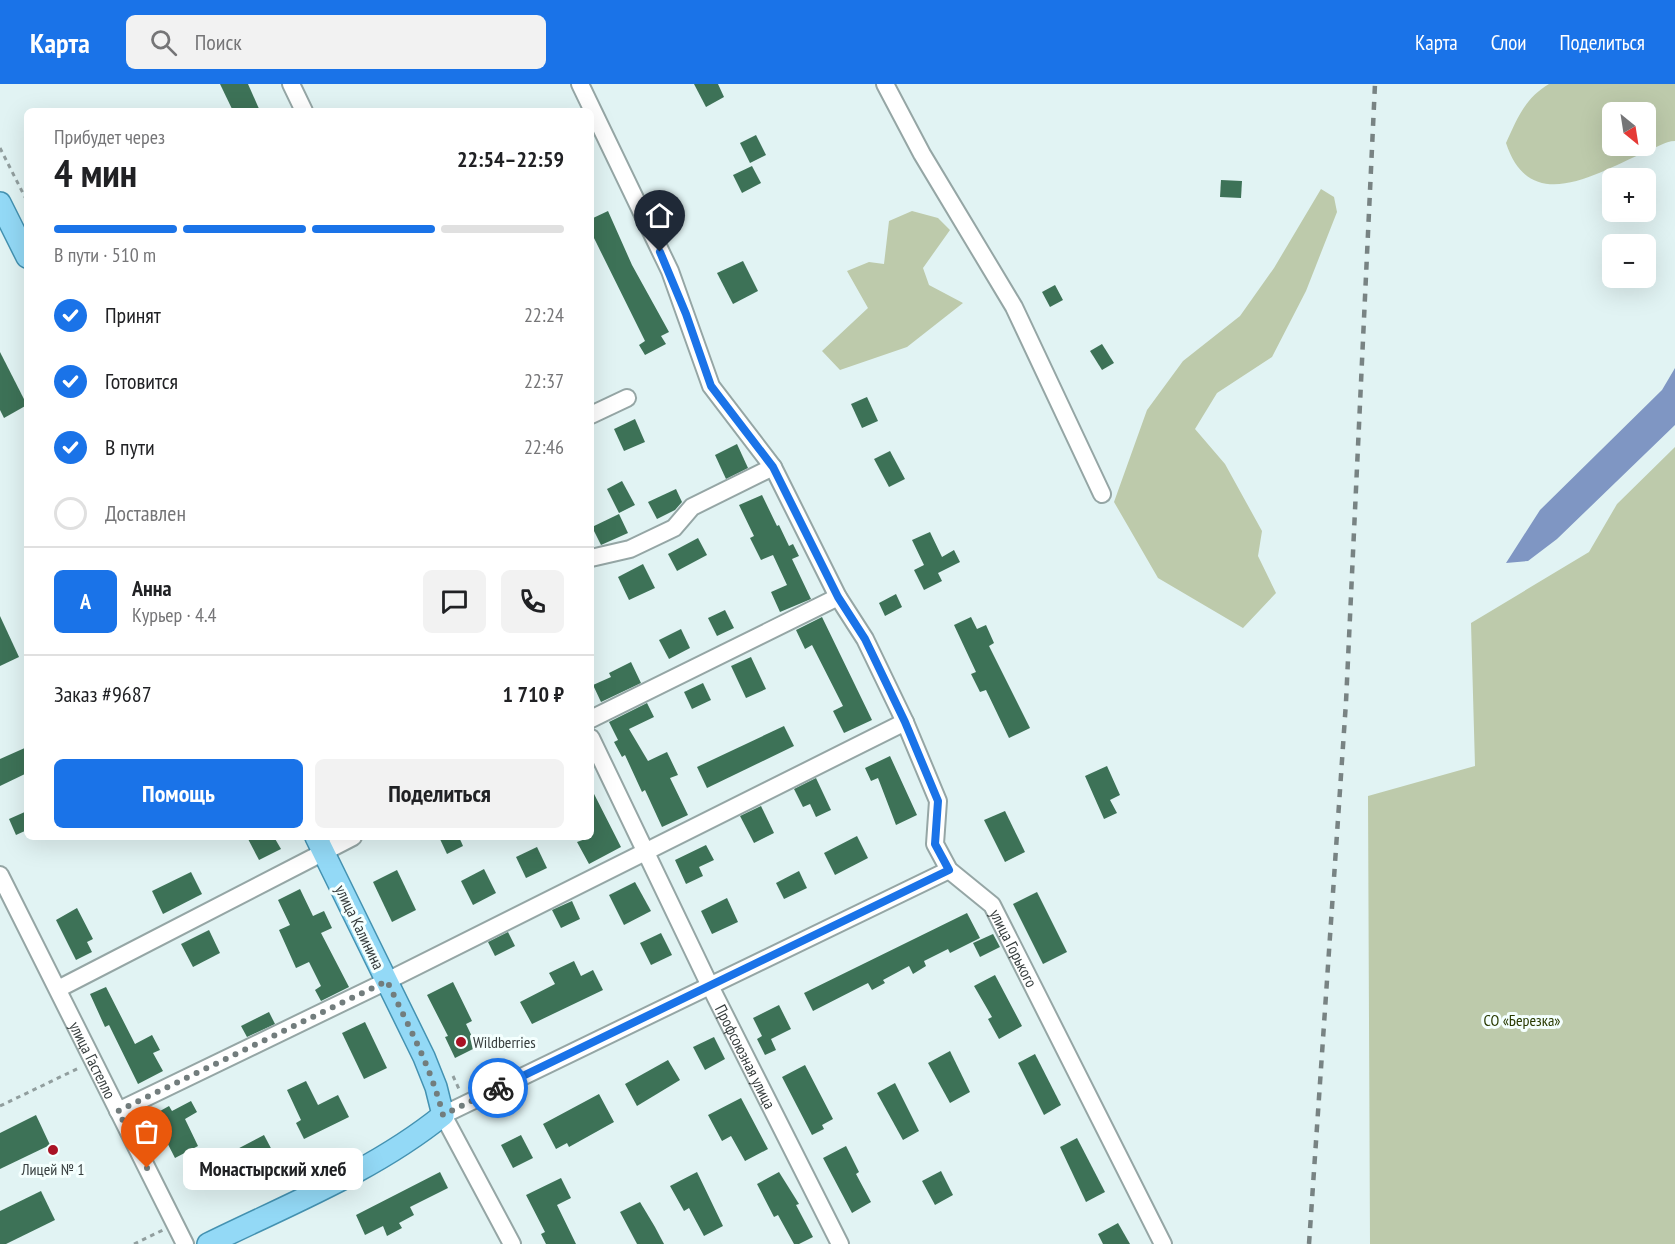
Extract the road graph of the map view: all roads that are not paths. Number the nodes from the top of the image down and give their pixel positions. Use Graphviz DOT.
graph roads {
  1 [pos="291,84"];
  2 [pos="580,84"];
  3 [pos="885,84"];
  4 [pos="303,108"];
  5 [pos="592,108"];
  6 [pos="594,113"];
  7 [pos="0,203"];
  8 [pos="24,251"];
  9 [pos="627,398"];
  10 [pos="594,414"];
  11 [pos="773,467"];
  12 [pos="1102,494"];
  13 [pos="594,557"];
  14 [pos="838,597"];
  15 [pos="594,718"];
  16 [pos="905,722"];
  17 [pos="594,744"];
  18 [pos="338,840"];
  19 [pos="319,844"];
  20 [pos="645,852"];
  21 [pos="949,870"];
  22 [pos="0,875"];
  23 [pos="387,981"];
  24 [pos="710,986"];
  25 [pos="58,989"];
  26 [pos="118,1111"];
  27 [pos="443,1115"];
  28 [pos="185,1244"];
  29 [pos="208,1244"];
  30 [pos="512,1244"];
  31 [pos="840,1244"];
  32 [pos="1163,1244"];
  1 -- 4 [label="street"];
  2 -- 5 [label="street, улица Горького"];
  3 -- 12 [label="street"];
  6 -- 11 [label="street, улица Горького"];
  7 -- 8 [label="main road"];
  9 -- 10 [label="street"];
  11 -- 13 [label="street"];
  11 -- 14 [label="street, улица Горького"];
  14 -- 15 [label="street"];
  14 -- 16 [label="street, улица Горького"];
  16 -- 20 [label="street"];
  16 -- 21 [label="street, улица Горького"];
  17 -- 20 [label="street, Профсоюзная улица"];
  18 -- 19 [label="street"];
  19 -- 23 [label="main road, улица Калинина"];
  19 -- 25 [label="street"];
  20 -- 23 [label="street"];
  20 -- 24 [label="street, Профсоюзная улица"];
  21 -- 24 [label="street"];
  21 -- 32 [label="street, улица Горького"];
  22 -- 25 [label="street, улица Гастелло"];
  23 -- 26 [label="street"];
  23 -- 27 [label="main road, улица Калинина"];
  24 -- 27 [label="street"];
  24 -- 31 [label="street, Профсоюзная улица"];
  25 -- 26 [label="street, улица Гастелло"];
  26 -- 28 [label="street, улица Гастелло"];
  27 -- 29 [label="main road"];
  27 -- 30 [label="street, улица Калинина"];
}
